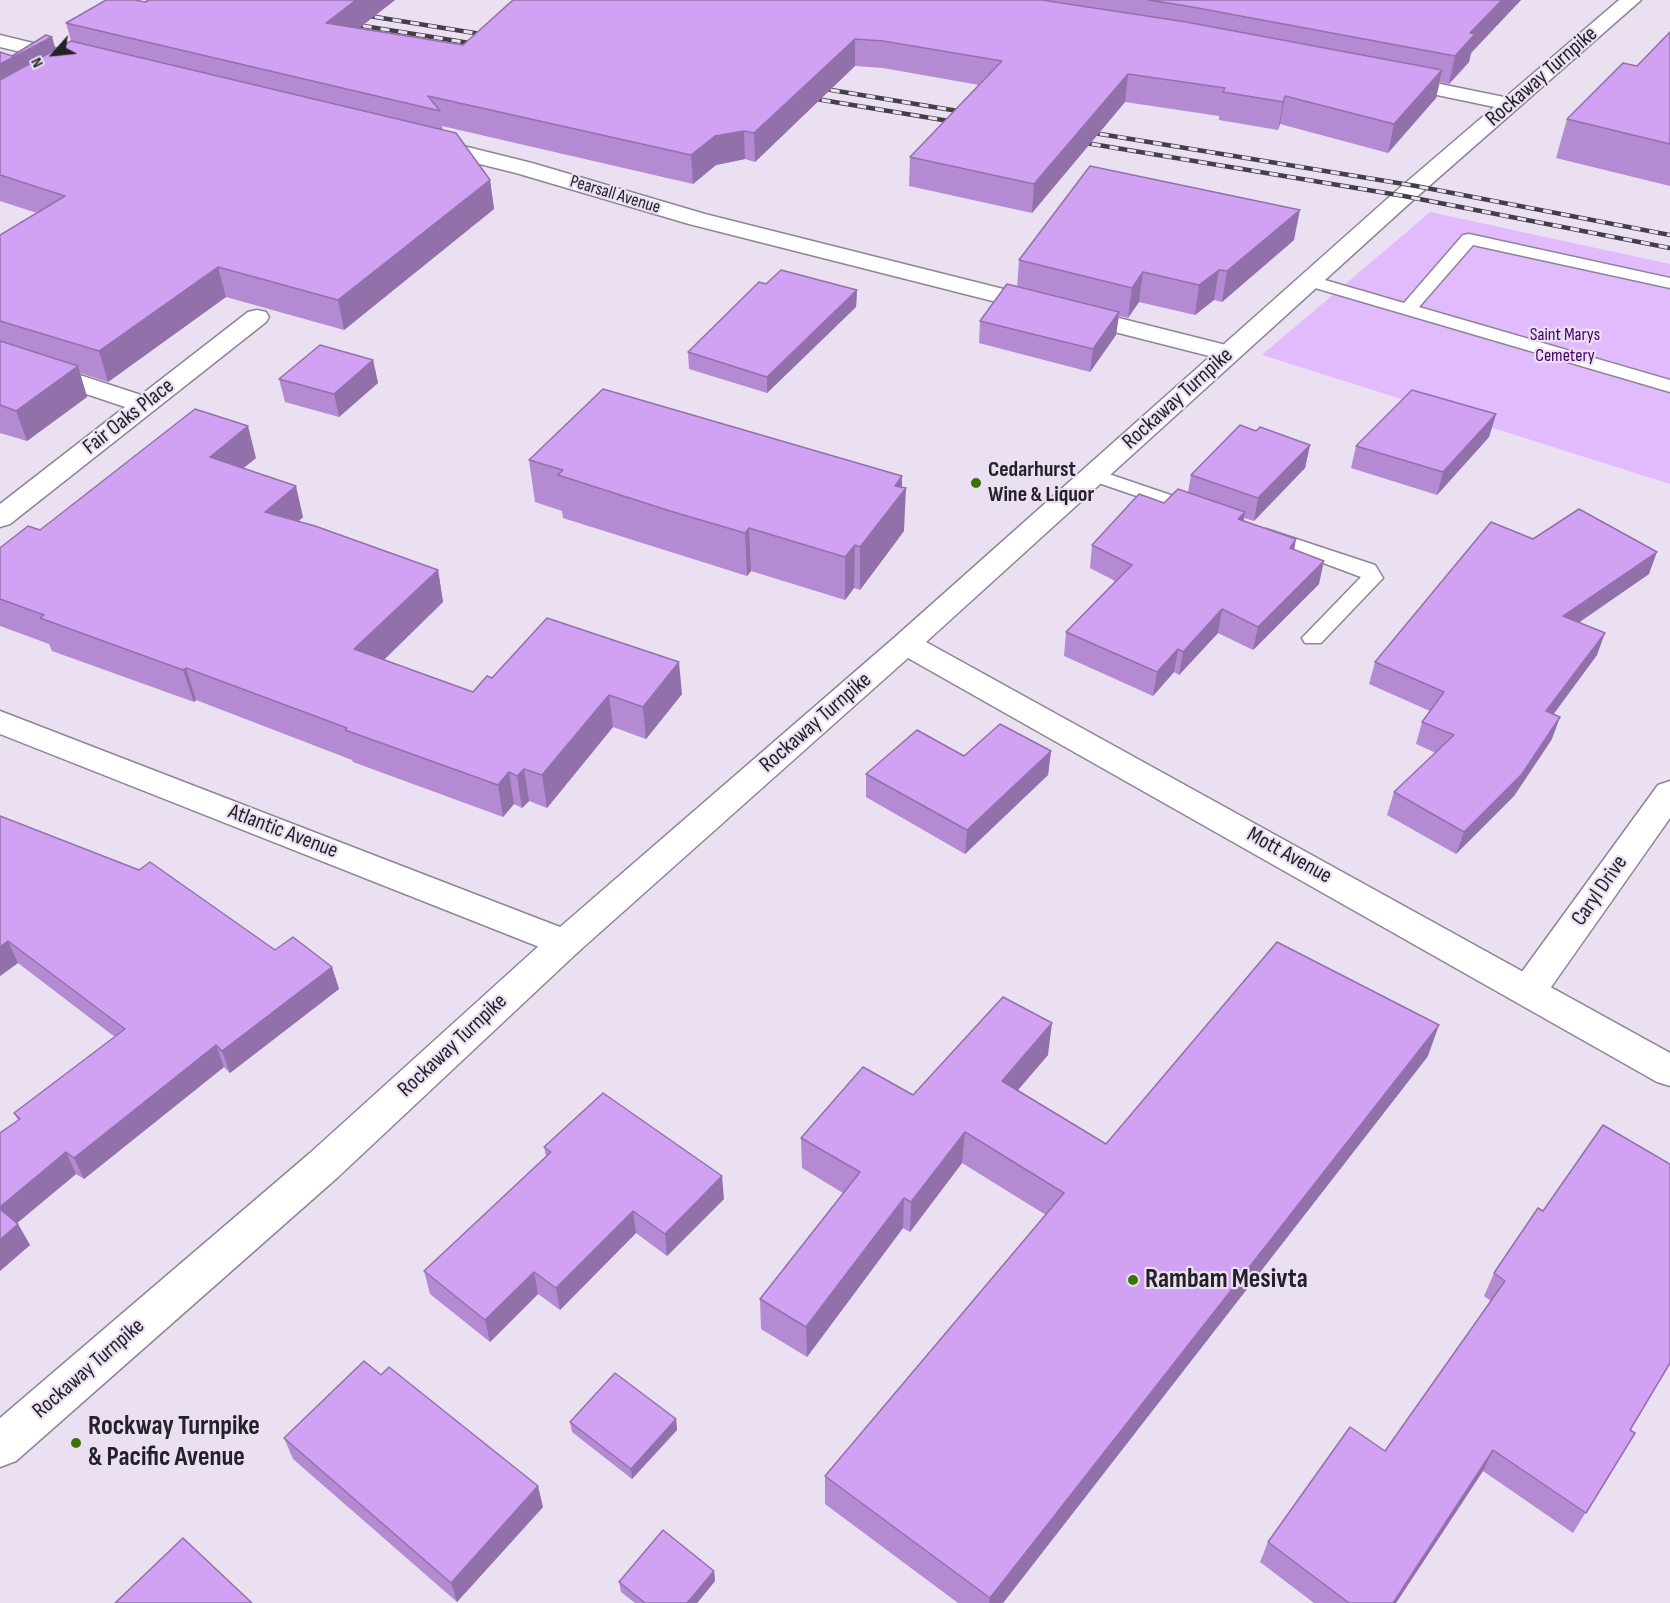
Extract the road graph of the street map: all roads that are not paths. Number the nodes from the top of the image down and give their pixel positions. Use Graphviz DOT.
graph roads {
  1 [pos="1631,0"];
  2 [pos="0,41"];
  3 [pos="85,62"];
  4 [pos="60,71"];
  5 [pos="1380,78"];
  6 [pos="1509,104"];
  7 [pos="410,140"];
  8 [pos="1311,280"];
  9 [pos="1670,283"];
  10 [pos="1408,309"];
  11 [pos="257,316"];
  12 [pos="1230,353"];
  13 [pos="0,357"];
  14 [pos="1670,386"];
  15 [pos="144,405"];
  16 [pos="1094,475"];
  17 [pos="1215,517"];
  18 [pos="0,518"];
  19 [pos="1247,528"];
  20 [pos="1313,638"];
  21 [pos="906,644"];
  22 [pos="0,722"];
  23 [pos="1670,793"];
  24 [pos="565,943"];
  25 [pos="1529,990"];
  26 [pos="1670,1071"];
  27 [pos="0,1446"];
  1 -- 6 [label="street, Rockaway Turnpike"];
  2 -- 3 [label="street"];
  3 -- 4 [label="lane"];
  5 -- 6 [label="street"];
  6 -- 8 [label="street, Rockaway Turnpike"];
  7 -- 12 [label="street, Pearsall Avenue"];
  8 -- 10 [label="lane"];
  8 -- 12 [label="street, Rockaway Turnpike"];
  9 -- 10 [label="lane"];
  10 -- 14 [label="lane"];
  11 -- 15 [label="street, Fair Oaks Place"];
  12 -- 16 [label="street, Rockaway Turnpike"];
  13 -- 15 [label="street"];
  15 -- 18 [label="street, Fair Oaks Place"];
  16 -- 17 [label="lane"];
  16 -- 21 [label="street, Rockaway Turnpike"];
  19 -- 20 [label="lane"];
  21 -- 24 [label="street, Rockaway Turnpike"];
  21 -- 25 [label="street, Mott Avenue"];
  22 -- 24 [label="street, Atlantic Avenue"];
  23 -- 25 [label="street, Caryl Drive"];
  24 -- 27 [label="street, Rockaway Turnpike"];
  25 -- 26 [label="street, Mott Avenue"];
}
